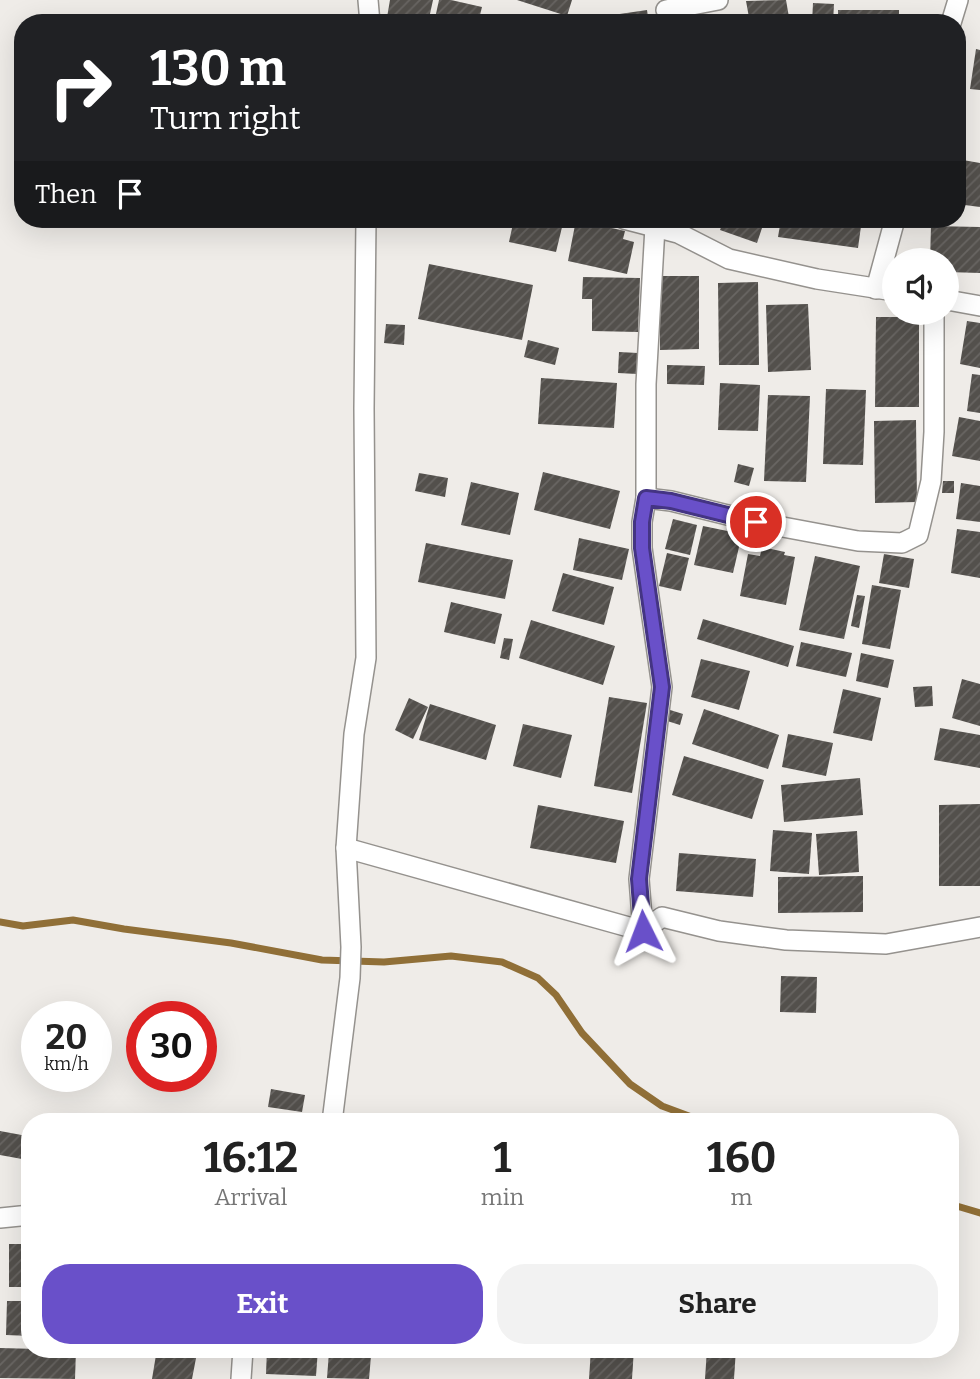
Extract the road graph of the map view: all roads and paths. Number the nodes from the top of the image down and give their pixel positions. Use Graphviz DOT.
graph roads {
  1 [pos="718,0"];
  2 [pos="666,11"];
  3 [pos="366,228"];
  4 [pos="656,228"];
  5 [pos="681,228"];
  6 [pos="894,228"];
  7 [pos="891,248"];
  8 [pos="882,290"];
  9 [pos="959,302"];
  10 [pos="980,306"];
  11 [pos="934,325"];
  12 [pos="646,498"];
  13 [pos="346,848"];
  14 [pos="980,927"];
  15 [pos="643,931"];
  16 [pos="333,1113"];
  17 [pos="21,1216"];
  18 [pos="0,1218"];
  19 [pos="242,1358"];
  20 [pos="241,1379"];
  1 -- 2 [label="street"];
  3 -- 13 [label="street"];
  4 -- 12 [label="street"];
  5 -- 8 [label="street"];
  6 -- 7 [label="street"];
  9 -- 10 [label="street"];
  11 -- 12 [label="street"];
  12 -- 15 [label="street"];
  13 -- 15 [label="street"];
  13 -- 16 [label="street"];
  14 -- 15 [label="street"];
  17 -- 18 [label="street"];
  19 -- 20 [label="street"];
}
